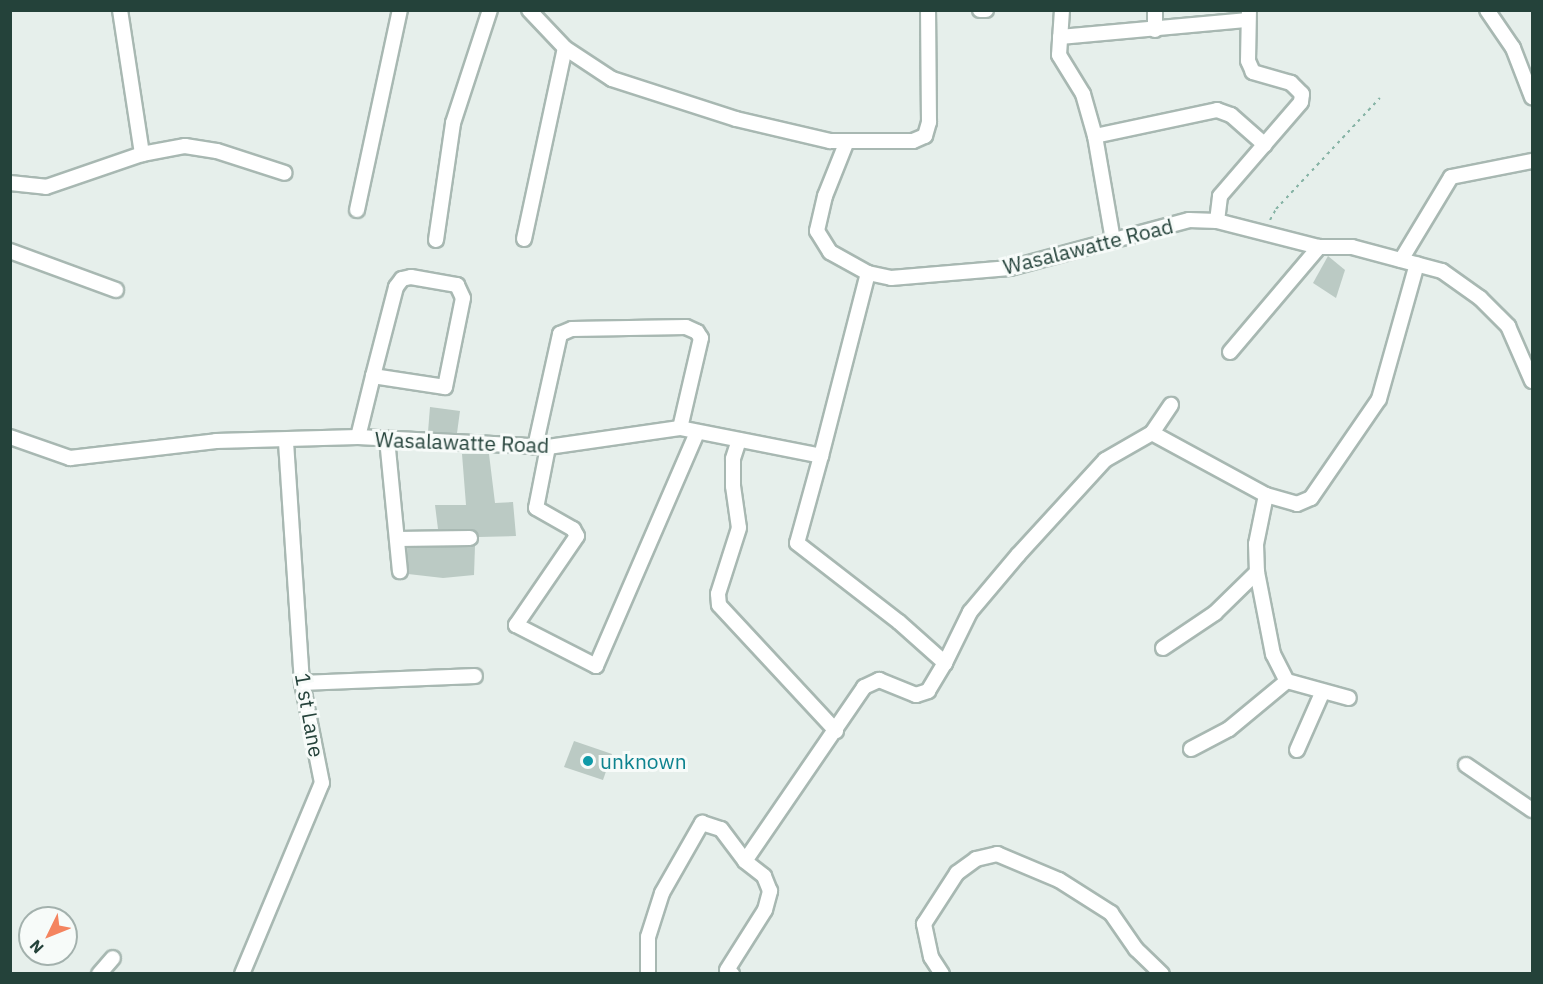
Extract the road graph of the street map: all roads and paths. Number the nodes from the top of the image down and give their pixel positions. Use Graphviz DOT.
graph roads {
  1 [pos="120,10"];
  2 [pos="400,10"];
  3 [pos="490,10"];
  4 [pos="529,10"];
  5 [pos="928,10"];
  6 [pos="980,10"];
  7 [pos="986,10"];
  8 [pos="1062,10"];
  9 [pos="1155,10"];
  10 [pos="1487,10"];
  11 [pos="1249,15"];
  12 [pos="1155,30"];
  13 [pos="1060,37"];
  14 [pos="565,48"];
  15 [pos="1533,97"];
  16 [pos="1380,98"];
  17 [pos="1095,136"];
  18 [pos="847,141"];
  19 [pos="1264,145"];
  20 [pos="142,154"];
  21 [pos="1533,161"];
  22 [pos="285,173"];
  23 [pos="10,183"];
  24 [pos="357,210"];
  25 [pos="1217,221"];
  26 [pos="1263,233"];
  27 [pos="524,238"];
  28 [pos="436,240"];
  29 [pos="1113,240"];
  30 [pos="1319,247"];
  31 [pos="10,251"];
  32 [pos="1401,260"];
  33 [pos="1417,264"];
  34 [pos="868,273"];
  35 [pos="116,290"];
  36 [pos="1230,352"];
  37 [pos="373,376"];
  38 [pos="1533,381"];
  39 [pos="1171,405"];
  40 [pos="680,428"];
  41 [pos="697,433"];
  42 [pos="1152,433"];
  43 [pos="10,436"];
  44 [pos="358,437"];
  45 [pos="387,439"];
  46 [pos="739,440"];
  47 [pos="286,442"];
  48 [pos="542,447"];
  49 [pos="821,456"];
  50 [pos="1266,495"];
  51 [pos="470,538"];
  52 [pos="397,539"];
  53 [pos="400,571"];
  54 [pos="1257,572"];
  55 [pos="1162,648"];
  56 [pos="945,663"];
  57 [pos="475,676"];
  58 [pos="1287,681"];
  59 [pos="302,683"];
  60 [pos="1323,691"];
  61 [pos="1349,698"];
  62 [pos="836,731"];
  63 [pos="1191,749"];
  64 [pos="1297,750"];
  65 [pos="1466,765"];
  66 [pos="1533,810"];
  67 [pos="745,861"];
  68 [pos="113,958"];
  69 [pos="99,974"];
  70 [pos="242,974"];
  71 [pos="648,974"];
  72 [pos="732,974"];
  73 [pos="942,974"];
  74 [pos="1162,974"];
  1 -- 20 [label="street"];
  2 -- 24 [label="street"];
  3 -- 28 [label="street"];
  4 -- 14 [label="street"];
  5 -- 18 [label="street"];
  6 -- 7 [label="street"];
  8 -- 13 [label="street"];
  9 -- 12 [label="street"];
  10 -- 15 [label="street"];
  11 -- 12 [label="street"];
  11 -- 19 [label="street"];
  12 -- 13 [label="street"];
  13 -- 17 [label="street"];
  14 -- 18 [label="street"];
  14 -- 27 [label="street"];
  16 -- 26 [label="path"];
  17 -- 19 [label="street"];
  17 -- 29 [label="street"];
  18 -- 34 [label="street"];
  19 -- 25 [label="street"];
  20 -- 22 [label="street"];
  20 -- 23 [label="street"];
  21 -- 32 [label="street"];
  25 -- 26 [label="street, Wasalawatte Road"];
  25 -- 29 [label="street, Wasalawatte Road"];
  26 -- 30 [label="street, Wasalawatte Road"];
  29 -- 34 [label="street, Wasalawatte Road"];
  30 -- 32 [label="street, Wasalawatte Road"];
  30 -- 36 [label="street"];
  31 -- 35 [label="street"];
  32 -- 33 [label="street, Wasalawatte Road"];
  33 -- 38 [label="street, Wasalawatte Road"];
  33 -- 50 [label="street"];
  34 -- 49 [label="street"];
  37 -- 37 [label="street"];
  37 -- 44 [label="street"];
  39 -- 42 [label="street"];
  40 -- 41 [label="street, Wasalawatte Road"];
  40 -- 48 [label="street, Wasalawatte Road"];
  40 -- 48 [label="street"];
  41 -- 46 [label="street, Wasalawatte Road"];
  41 -- 48 [label="street"];
  42 -- 50 [label="street"];
  42 -- 56 [label="street"];
  43 -- 47 [label="street, Wasalawatte Road"];
  44 -- 45 [label="street, Wasalawatte Road"];
  44 -- 47 [label="street, Wasalawatte Road"];
  45 -- 48 [label="street, Wasalawatte Road"];
  45 -- 52 [label="street"];
  46 -- 49 [label="street, Wasalawatte Road"];
  46 -- 62 [label="street"];
  47 -- 59 [label="street, 1 st Lane"];
  49 -- 56 [label="street"];
  50 -- 54 [label="street"];
  51 -- 52 [label="street"];
  52 -- 53 [label="street"];
  54 -- 55 [label="street"];
  54 -- 58 [label="street"];
  56 -- 62 [label="street"];
  57 -- 59 [label="street"];
  58 -- 60 [label="street"];
  58 -- 63 [label="street"];
  59 -- 70 [label="street, 1 st Lane"];
  60 -- 61 [label="street"];
  60 -- 64 [label="street"];
  62 -- 67 [label="street"];
  65 -- 66 [label="street"];
  67 -- 71 [label="street"];
  67 -- 72 [label="street"];
  68 -- 69 [label="street"];
  73 -- 74 [label="street"];
}
